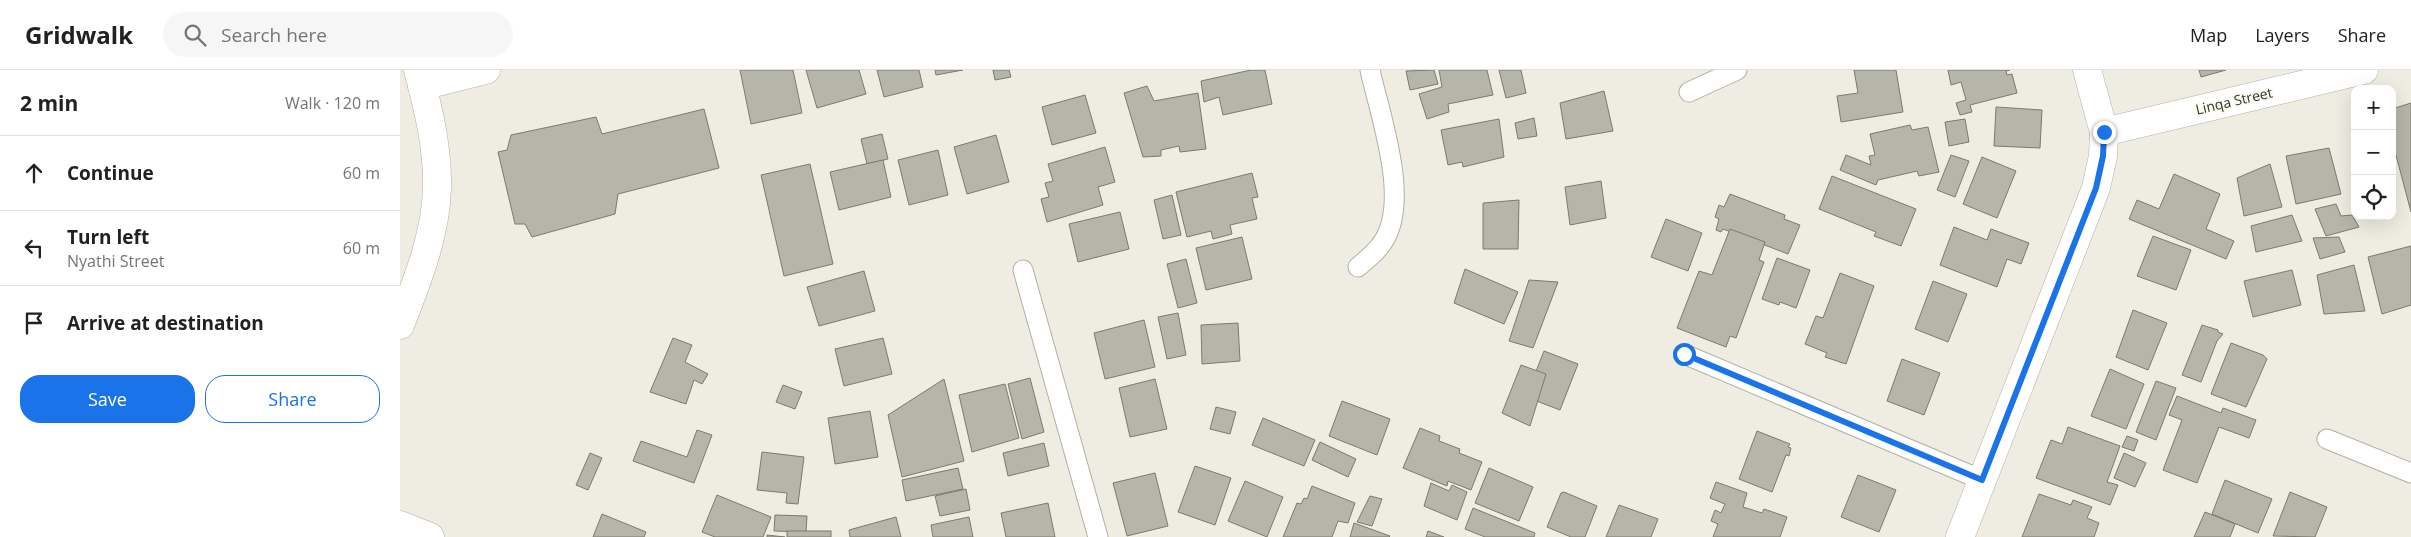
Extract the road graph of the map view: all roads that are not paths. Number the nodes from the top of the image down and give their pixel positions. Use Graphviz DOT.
graph roads {
  1 [pos="486,70"];
  2 [pos="1370,70"];
  3 [pos="1737,70"];
  4 [pos="2087,70"];
  5 [pos="2364,70"];
  6 [pos="420,78"];
  7 [pos="1689,92"];
  8 [pos="2104,132"];
  9 [pos="1358,267"];
  10 [pos="1023,270"];
  11 [pos="400,324"];
  12 [pos="1684,354"];
  13 [pos="2327,439"];
  14 [pos="2411,473"];
  15 [pos="1982,480"];
  16 [pos="400,525"];
  17 [pos="430,537"];
  18 [pos="1098,537"];
  19 [pos="1960,537"];
  1 -- 6 [label="street"];
  2 -- 9 [label="lane"];
  3 -- 7 [label="lane"];
  4 -- 8 [label="street"];
  5 -- 8 [label="street, Linqa Street"];
  6 -- 11 [label="street"];
  8 -- 15 [label="street"];
  10 -- 18 [label="lane"];
  12 -- 15 [label="lane"];
  13 -- 14 [label="lane"];
  15 -- 19 [label="street"];
  16 -- 17 [label="street"];
}
